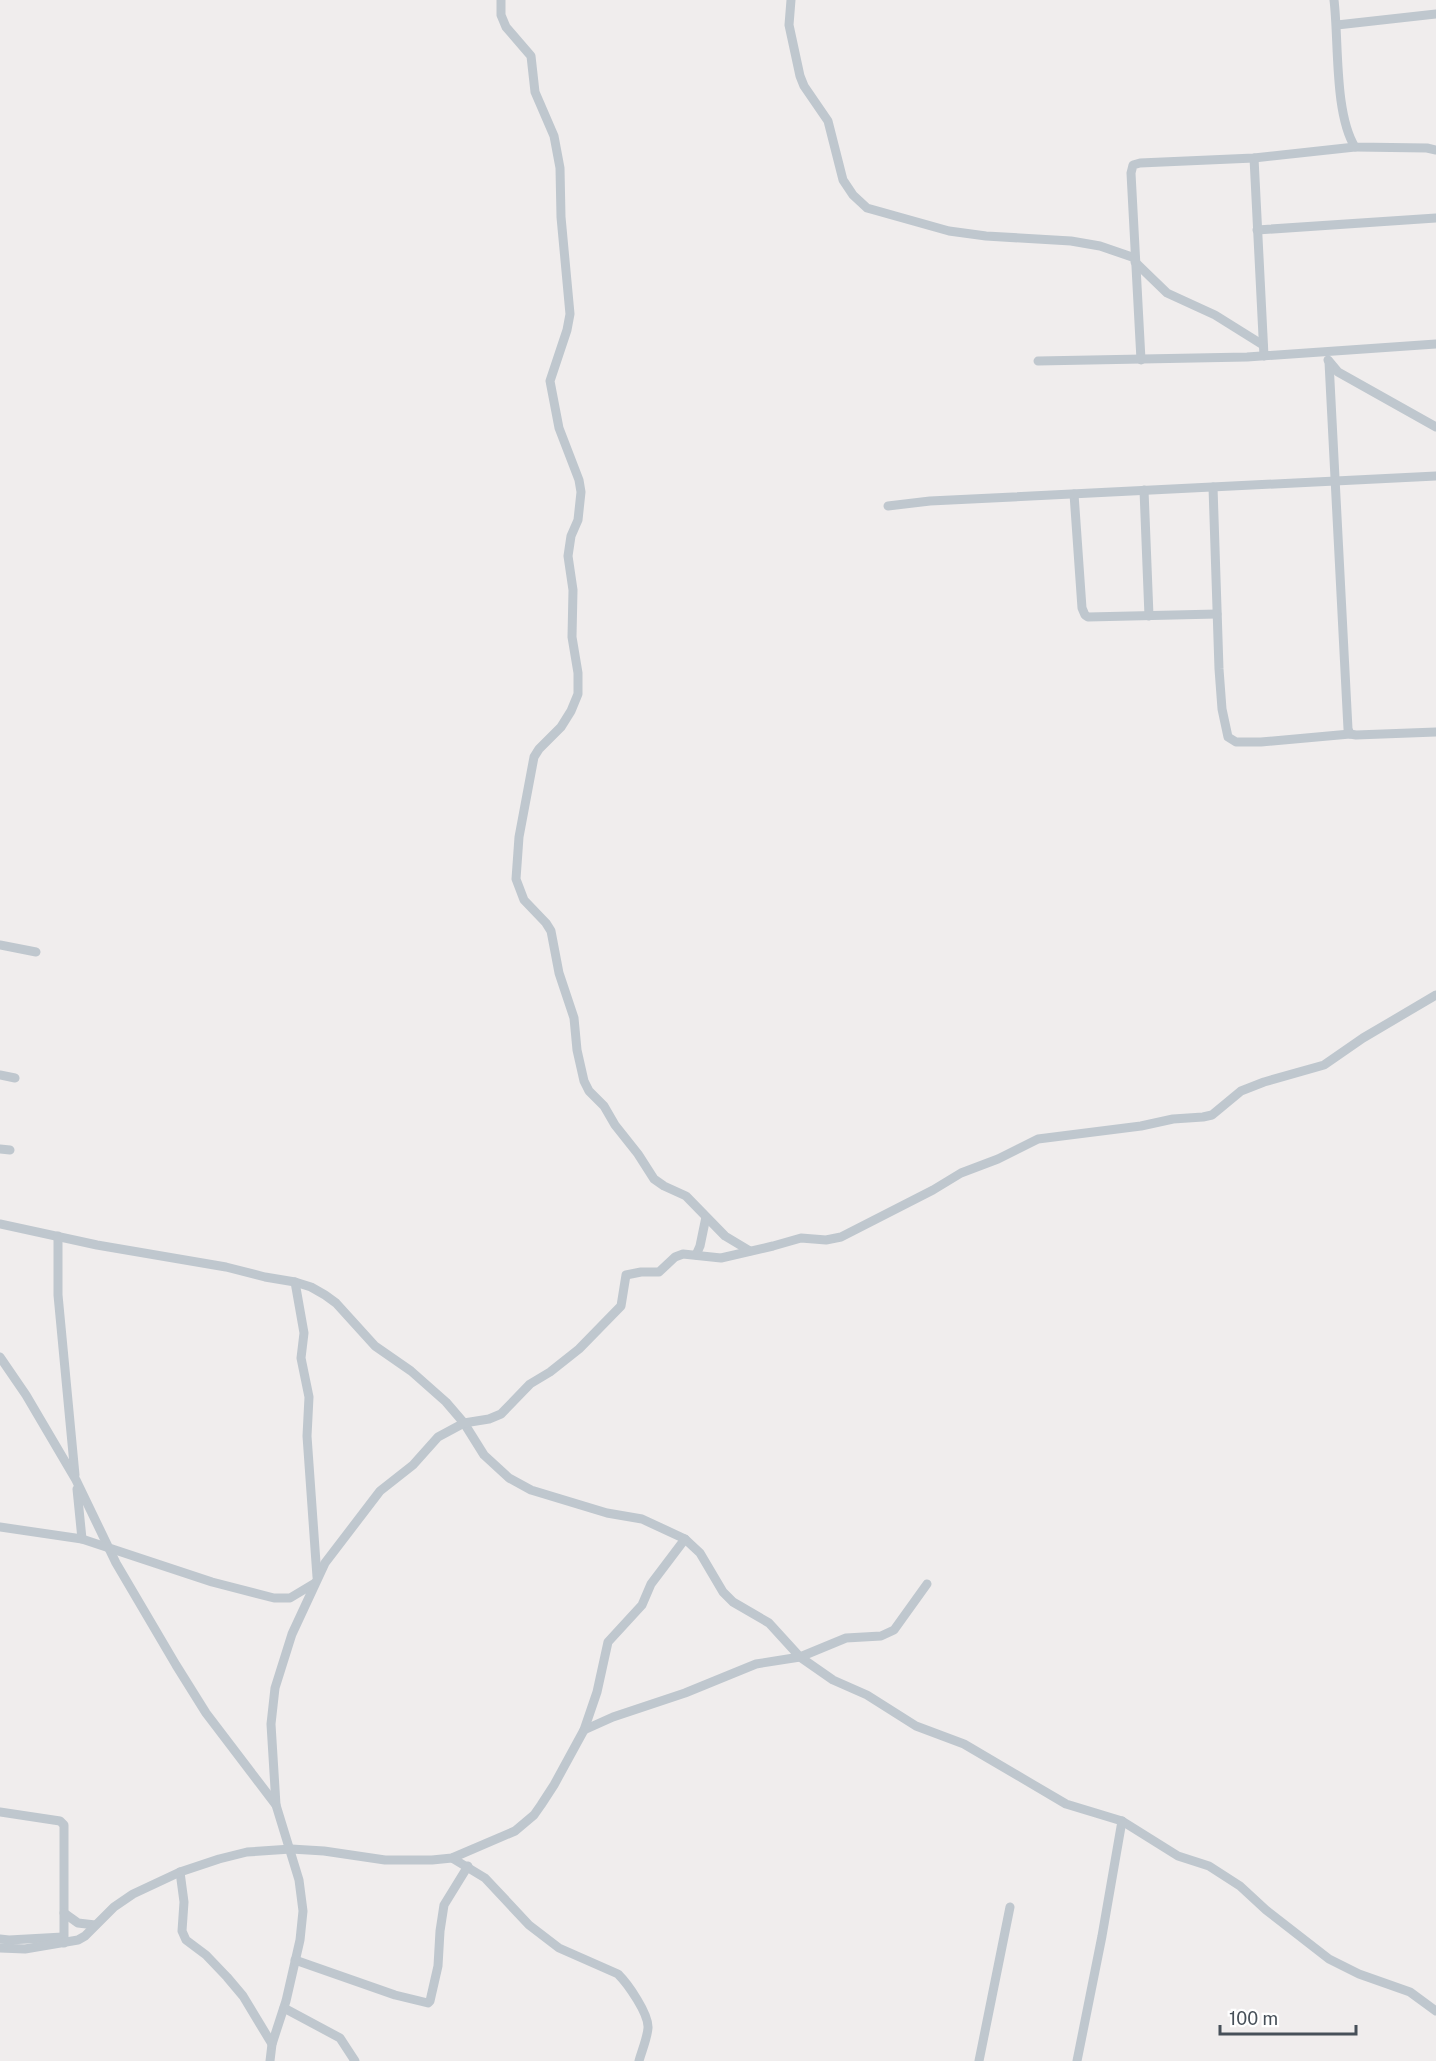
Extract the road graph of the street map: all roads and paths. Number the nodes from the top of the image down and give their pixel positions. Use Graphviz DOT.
graph roads {
  1 [pos="501,0"];
  2 [pos="791,0"];
  3 [pos="1334,0"];
  4 [pos="1436,14"];
  5 [pos="1337,25"];
  6 [pos="1355,147"];
  7 [pos="1436,150"];
  8 [pos="1254,158"];
  9 [pos="1436,218"];
  10 [pos="1257,230"];
  11 [pos="1135,260"];
  12 [pos="1436,344"];
  13 [pos="1263,345"];
  14 [pos="1328,352"];
  15 [pos="1264,356"];
  16 [pos="1141,360"];
  17 [pos="1038,361"];
  18 [pos="1329,363"];
  19 [pos="1436,427"];
  20 [pos="1436,476"];
  21 [pos="1336,482"];
  22 [pos="1213,487"];
  23 [pos="1144,490"];
  24 [pos="1074,494"];
  25 [pos="888,506"];
  26 [pos="1217,614"];
  27 [pos="1149,616"];
  28 [pos="1436,732"];
  29 [pos="1350,734"];
  30 [pos="0,945"];
  31 [pos="36,952"];
  32 [pos="1436,995"];
  33 [pos="0,1075"];
  34 [pos="15,1078"];
  35 [pos="706,1217"];
  36 [pos="0,1224"];
  37 [pos="58,1236"];
  38 [pos="750,1251"];
  39 [pos="696,1255"];
  40 [pos="295,1282"];
  41 [pos="0,1357"];
  42 [pos="464,1423"];
  43 [pos="76,1480"];
  44 [pos="0,1527"];
  45 [pos="82,1539"];
  46 [pos="685,1539"];
  47 [pos="108,1547"];
  48 [pos="316,1580"];
  49 [pos="927,1584"];
  50 [pos="800,1657"];
  51 [pos="584,1730"];
  52 [pos="276,1804"];
  53 [pos="0,1812"];
  54 [pos="1122,1821"];
  55 [pos="291,1849"];
  56 [pos="452,1858"];
  57 [pos="468,1866"];
  58 [pos="180,1872"];
  59 [pos="1010,1907"];
  60 [pos="64,1913"];
  61 [pos="95,1925"];
  62 [pos="0,1939"];
  63 [pos="63,1940"];
  64 [pos="0,1948"];
  65 [pos="296,1960"];
  66 [pos="284,2008"];
  67 [pos="1436,2011"];
  68 [pos="272,2044"];
  69 [pos="270,2061"];
  70 [pos="355,2061"];
  71 [pos="639,2061"];
  72 [pos="979,2061"];
  73 [pos="1077,2061"];
  1 -- 35 [label="street"];
  2 -- 11 [label="street"];
  3 -- 5 [label="street"];
  4 -- 5 [label="street"];
  5 -- 6 [label="street"];
  6 -- 7 [label="street"];
  6 -- 8 [label="street"];
  8 -- 10 [label="street"];
  8 -- 11 [label="street"];
  9 -- 10 [label="street"];
  10 -- 13 [label="street"];
  11 -- 13 [label="street"];
  11 -- 16 [label="street"];
  12 -- 14 [label="street"];
  13 -- 15 [label="street"];
  14 -- 15 [label="street"];
  14 -- 18 [label="street"];
  15 -- 16 [label="street"];
  16 -- 17 [label="street"];
  18 -- 19 [label="street"];
  18 -- 21 [label="street"];
  20 -- 21 [label="street"];
  21 -- 22 [label="street"];
  21 -- 29 [label="street"];
  22 -- 23 [label="street"];
  22 -- 26 [label="street"];
  23 -- 24 [label="street"];
  23 -- 27 [label="street"];
  24 -- 25 [label="street"];
  24 -- 27 [label="street"];
  26 -- 27 [label="street"];
  26 -- 29 [label="street"];
  28 -- 29 [label="street"];
  30 -- 31 [label="street"];
  32 -- 38 [label="street"];
  33 -- 34 [label="street"];
  35 -- 38 [label="street"];
  35 -- 39 [label="street"];
  36 -- 37 [label="street"];
  37 -- 40 [label="street"];
  37 -- 43 [label="street"];
  38 -- 39 [label="street"];
  39 -- 42 [label="street"];
  40 -- 42 [label="street"];
  40 -- 48 [label="street"];
  41 -- 43 [label="street"];
  42 -- 46 [label="street"];
  42 -- 48 [label="street"];
  43 -- 45 [label="street"];
  43 -- 47 [label="street"];
  44 -- 45 [label="street"];
  45 -- 47 [label="street"];
  46 -- 50 [label="street"];
  46 -- 51 [label="street"];
  47 -- 48 [label="street"];
  47 -- 52 [label="street"];
  48 -- 52 [label="street"];
  49 -- 50 [label="street"];
  50 -- 51 [label="street"];
  50 -- 54 [label="street"];
  51 -- 56 [label="street"];
  52 -- 55 [label="street"];
  53 -- 60 [label="street"];
  54 -- 67 [label="street"];
  54 -- 73 [label="street"];
  55 -- 56 [label="street"];
  55 -- 58 [label="street"];
  55 -- 65 [label="street"];
  56 -- 57 [label="street"];
  57 -- 65 [label="street"];
  57 -- 71 [label="street"];
  58 -- 61 [label="street"];
  58 -- 68 [label="street"];
  59 -- 72 [label="street"];
  60 -- 61 [label="street"];
  60 -- 63 [label="street"];
  61 -- 63 [label="street"];
  62 -- 63 [label="street"];
  63 -- 64 [label="street"];
  65 -- 66 [label="street"];
  66 -- 68 [label="street"];
  66 -- 70 [label="street"];
  68 -- 69 [label="street"];
}
